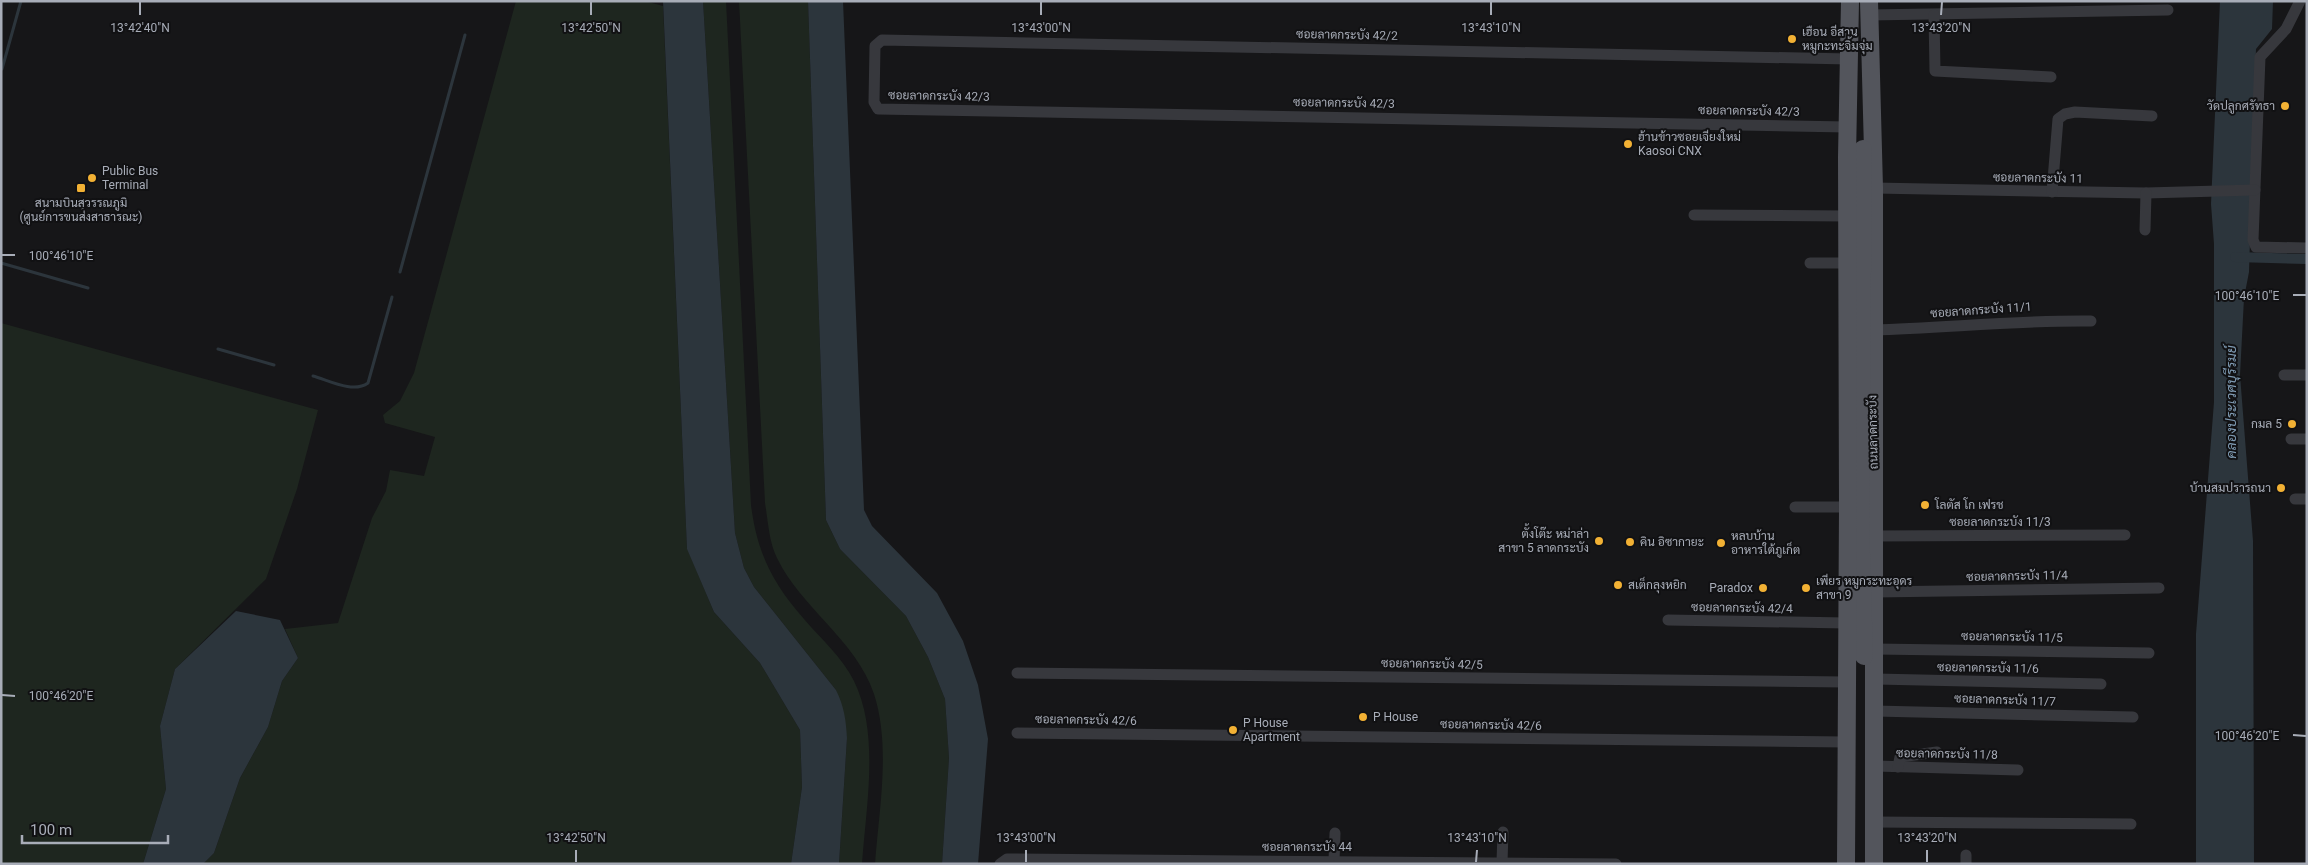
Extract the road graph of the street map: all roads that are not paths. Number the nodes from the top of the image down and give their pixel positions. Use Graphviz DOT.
graph roads {
  1 [pos="2300,1"];
  2 [pos="1847,6"];
  3 [pos="1870,6"];
  4 [pos="2168,10"];
  5 [pos="1934,15"];
  6 [pos="1869,44"];
  7 [pos="1849,59"];
  8 [pos="876,74"];
  9 [pos="2051,77"];
  10 [pos="2152,116"];
  11 [pos="1847,127"];
  12 [pos="1874,188"];
  13 [pos="2251,191"];
  14 [pos="2052,192"];
  15 [pos="2146,194"];
  16 [pos="1694,215"];
  17 [pos="1847,216"];
  18 [pos="2145,230"];
  19 [pos="2307,248"];
  20 [pos="1810,263"];
  21 [pos="1847,263"];
  22 [pos="2091,321"];
  23 [pos="1873,330"];
  24 [pos="2284,375"];
  25 [pos="2307,375"];
  26 [pos="2295,499"];
  27 [pos="2307,499"];
  28 [pos="1795,506"];
  29 [pos="1848,507"];
  30 [pos="1847,530"];
  31 [pos="2125,535"];
  32 [pos="1875,536"];
  33 [pos="2159,588"];
  34 [pos="1875,592"];
  35 [pos="1668,620"];
  36 [pos="1846,623"];
  37 [pos="1875,649"];
  38 [pos="2149,653"];
  39 [pos="1017,672"];
  40 [pos="1876,679"];
  41 [pos="1846,682"];
  42 [pos="2101,684"];
  43 [pos="1876,711"];
  44 [pos="2133,718"];
  45 [pos="1017,733"];
  46 [pos="1846,742"];
  47 [pos="1937,752"];
  48 [pos="1875,766"];
  49 [pos="1898,767"];
  50 [pos="2018,770"];
  51 [pos="1874,822"];
  52 [pos="2131,824"];
  53 [pos="1503,832"];
  54 [pos="1336,833"];
  55 [pos="1855,861"];
  56 [pos="1330,862"];
  57 [pos="1502,862"];
  58 [pos="1000,864"];
  59 [pos="1616,864"];
  60 [pos="1874,864"];
  1 -- 13 [label="street"];
  2 -- 7 [label="main road, ถนนลาดกระบัง"];
  3 -- 5 [label="street"];
  3 -- 6 [label="main road, ถนนลาดกระบัง"];
  4 -- 5 [label="street"];
  5 -- 9 [label="street"];
  6 -- 12 [label="main road, ถนนลาดกระบัง"];
  6 -- 55 [label="main road"];
  7 -- 8 [label="street, ซอยลาดกระบัง 42/2"];
  7 -- 11 [label="main road, ถนนลาดกระบัง"];
  8 -- 11 [label="street, ซอยลาดกระบัง 42/3"];
  10 -- 14 [label="street"];
  11 -- 17 [label="main road, ถนนลาดกระบัง"];
  12 -- 14 [label="street, ซอยลาดกระบัง 11"];
  12 -- 23 [label="main road, ถนนลาดกระบัง"];
  13 -- 15 [label="street, ซอยลาดกระบัง 11"];
  13 -- 19 [label="street"];
  14 -- 15 [label="street, ซอยลาดกระบัง 11"];
  15 -- 18 [label="street"];
  16 -- 17 [label="street"];
  17 -- 21 [label="main road, ถนนลาดกระบัง"];
  20 -- 21 [label="street"];
  21 -- 29 [label="main road, ถนนลาดกระบัง"];
  22 -- 23 [label="street, ซอยลาดกระบัง 11/1"];
  23 -- 32 [label="main road, ถนนลาดกระบัง"];
  24 -- 25 [label="street"];
  26 -- 27 [label="street"];
  28 -- 29 [label="street"];
  29 -- 30 [label="main road, ถนนลาดกระบัง"];
  30 -- 36 [label="main road, ถนนลาดกระบัง"];
  30 -- 55 [label="main road"];
  31 -- 32 [label="street, ซอยลาดกระบัง 11/3"];
  32 -- 34 [label="main road, ถนนลาดกระบัง"];
  33 -- 34 [label="street, ซอยลาดกระบัง 11/4"];
  34 -- 37 [label="main road, ถนนลาดกระบัง"];
  35 -- 36 [label="street, ซอยลาดกระบัง 42/4"];
  36 -- 41 [label="main road, ถนนลาดกระบัง"];
  37 -- 38 [label="street, ซอยลาดกระบัง 11/5"];
  37 -- 40 [label="main road, ถนนลาดกระบัง"];
  39 -- 41 [label="street, ซอยลาดกระบัง 42/5"];
  40 -- 42 [label="street, ซอยลาดกระบัง 11/6"];
  40 -- 43 [label="main road, ถนนลาดกระบัง"];
  41 -- 46 [label="main road, ถนนลาดกระบัง"];
  43 -- 44 [label="street, ซอยลาดกระบัง 11/7"];
  43 -- 48 [label="main road, ถนนลาดกระบัง"];
  45 -- 46 [label="street, ซอยลาดกระบัง 42/6"];
  46 -- 55 [label="main road, ถนนลาดกระบัง"];
  47 -- 49 [label="street"];
  48 -- 49 [label="street, ซอยลาดกระบัง 11/8"];
  48 -- 51 [label="main road, ถนนลาดกระบัง"];
  49 -- 50 [label="street, ซอยลาดกระบัง 11/8"];
  51 -- 52 [label="street"];
  51 -- 60 [label="main road, ถนนลาดกระบัง"];
  53 -- 57 [label="street"];
  54 -- 56 [label="street"];
  56 -- 57 [label="street, ซอยลาดกระบัง 44"];
  56 -- 58 [label="street, ซอยลาดกระบัง 44"];
  57 -- 59 [label="street, ซอยลาดกระบัง 44"];
}
